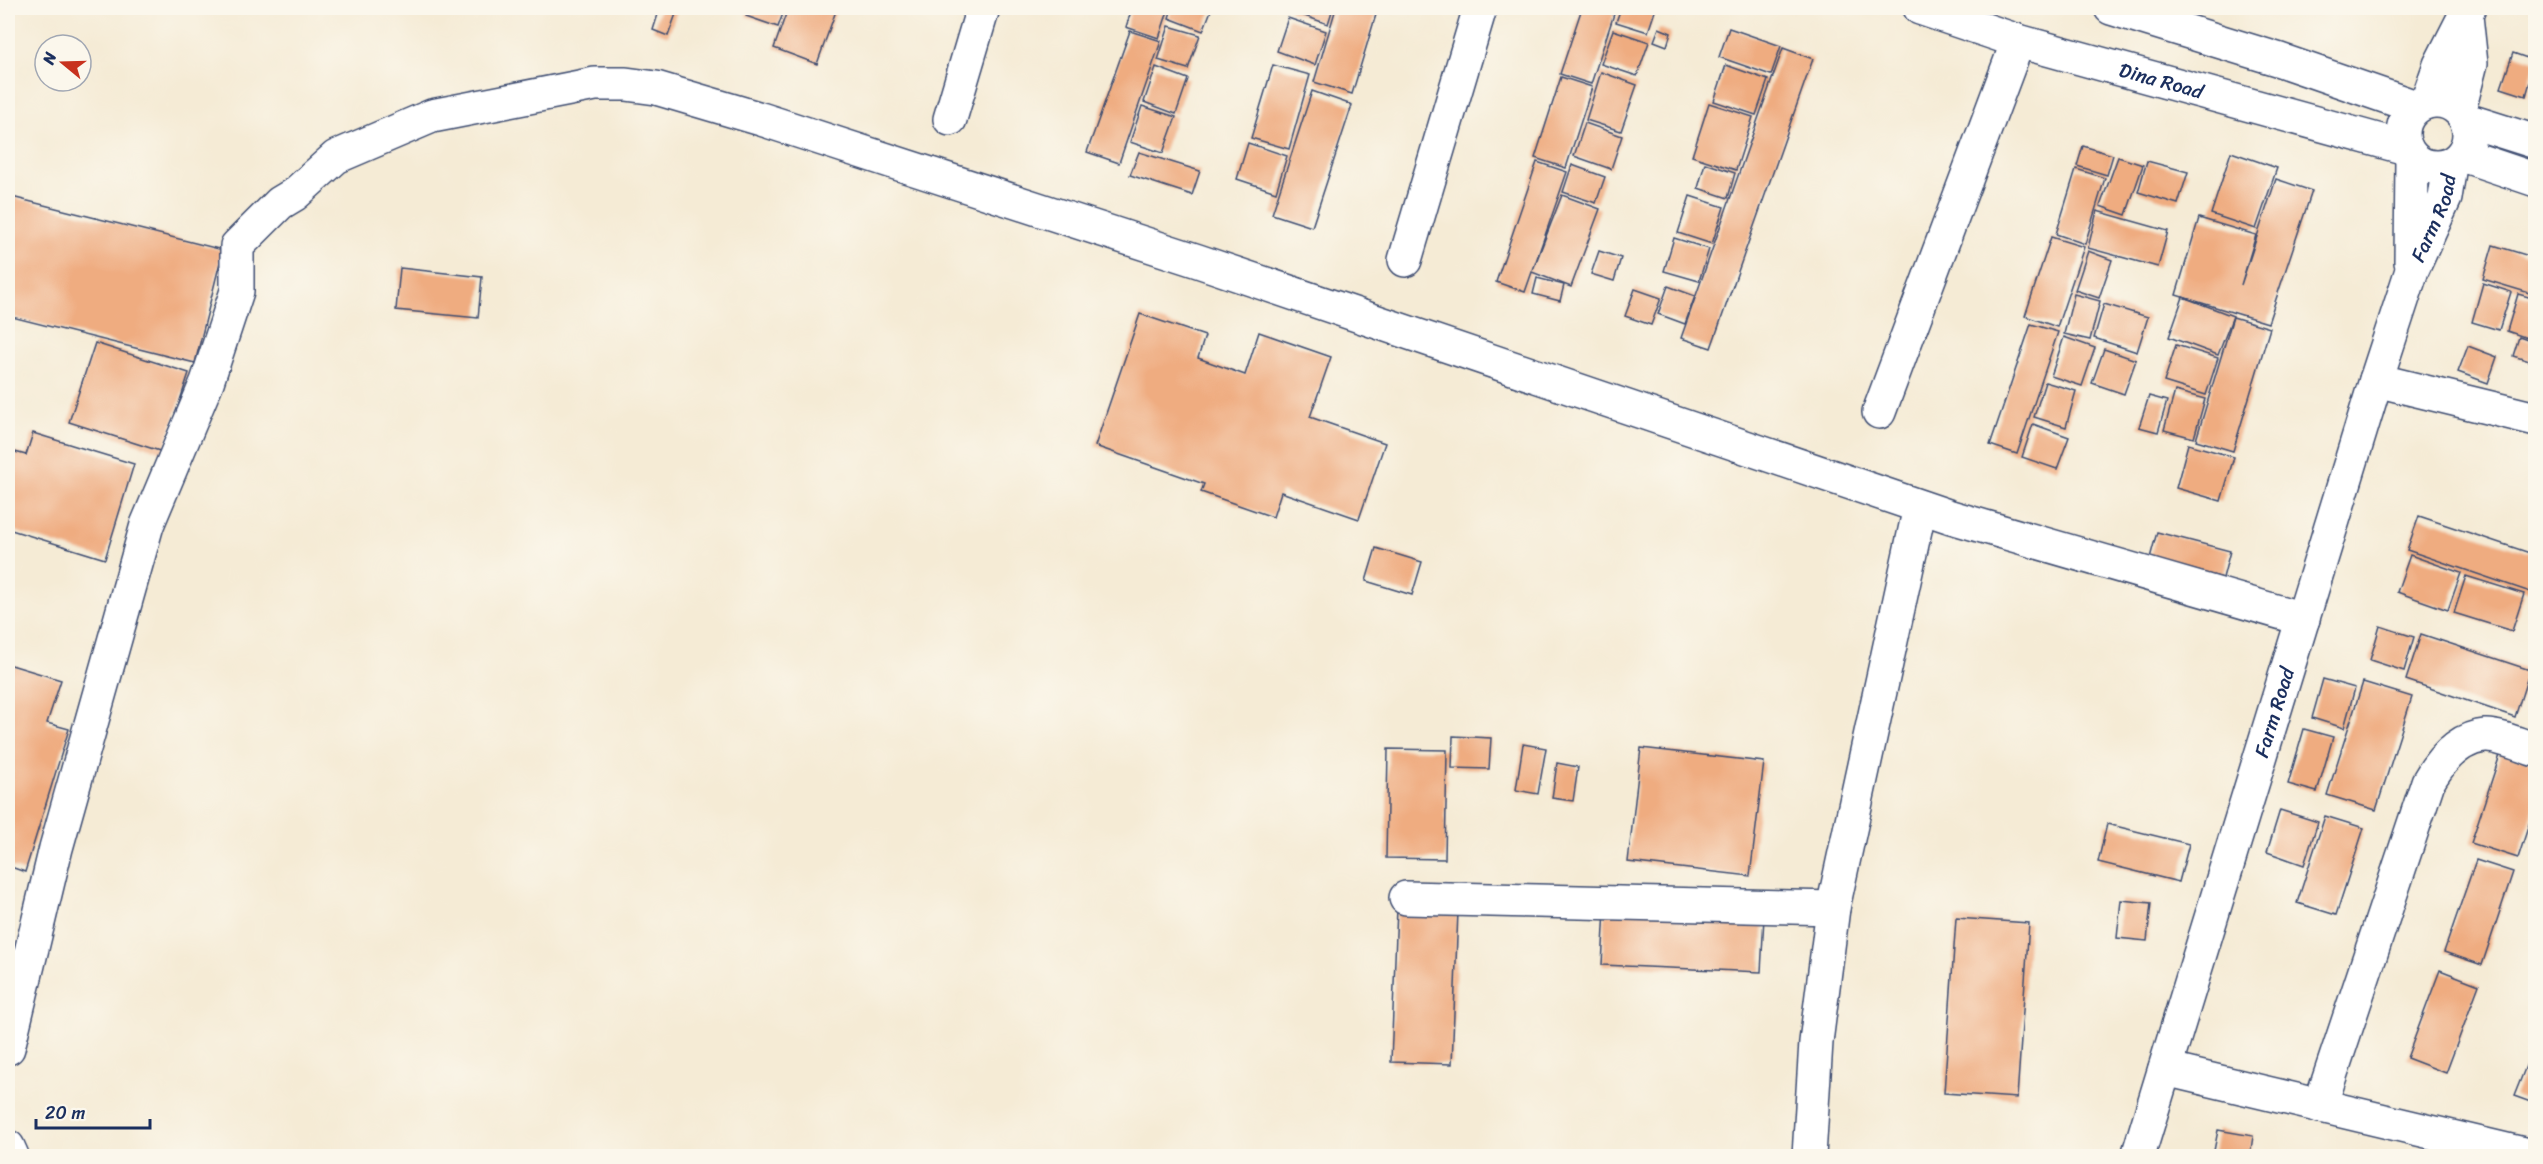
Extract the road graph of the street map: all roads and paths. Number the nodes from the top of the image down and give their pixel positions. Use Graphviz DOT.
graph roads {
  1 [pos="983,8"];
  2 [pos="1480,8"];
  3 [pos="1920,8"];
  4 [pos="2111,8"];
  5 [pos="2468,12"];
  6 [pos="2159,15"];
  7 [pos="2018,41"];
  8 [pos="2421,104"];
  9 [pos="2463,115"];
  10 [pos="950,119"];
  11 [pos="2535,142"];
  12 [pos="2409,153"];
  13 [pos="2456,160"];
  14 [pos="2535,180"];
  15 [pos="1405,260"];
  16 [pos="2412,270"];
  17 [pos="2376,380"];
  18 [pos="1880,412"];
  19 [pos="2535,419"];
  20 [pos="1920,507"];
  21 [pos="2303,618"];
  22 [pos="2535,750"];
  23 [pos="1406,898"];
  24 [pos="1833,908"];
  25 [pos="8,1048"];
  26 [pos="2164,1069"];
  27 [pos="2320,1106"];
  28 [pos="8,1147"];
  29 [pos="12,1156"];
  30 [pos="1809,1156"];
  31 [pos="2138,1156"];
  32 [pos="2532,1156"];
  1 -- 10 [label="street"];
  2 -- 15 [label="street"];
  3 -- 7 [label="street, Dina Road"];
  4 -- 6 [label="street"];
  5 -- 8 [label="street"];
  5 -- 9 [label="street"];
  6 -- 8 [label="street"];
  7 -- 12 [label="street, Dina Road"];
  7 -- 18 [label="street"];
  8 -- 9 [label="street"];
  8 -- 12 [label="street"];
  9 -- 11 [label="street"];
  9 -- 13 [label="street"];
  12 -- 13 [label="street"];
  12 -- 16 [label="street, Farm Road"];
  13 -- 14 [label="street"];
  13 -- 16 [label="street, Farm Road"];
  16 -- 17 [label="street, Farm Road"];
  17 -- 19 [label="street"];
  17 -- 21 [label="street, Farm Road"];
  20 -- 21 [label="street"];
  20 -- 24 [label="street"];
  20 -- 25 [label="street"];
  21 -- 26 [label="street, Farm Road"];
  22 -- 27 [label="street"];
  23 -- 24 [label="street"];
  24 -- 30 [label="street"];
  26 -- 27 [label="street"];
  26 -- 31 [label="street, Farm Road"];
  27 -- 32 [label="street"];
  28 -- 29 [label="street"];
}
